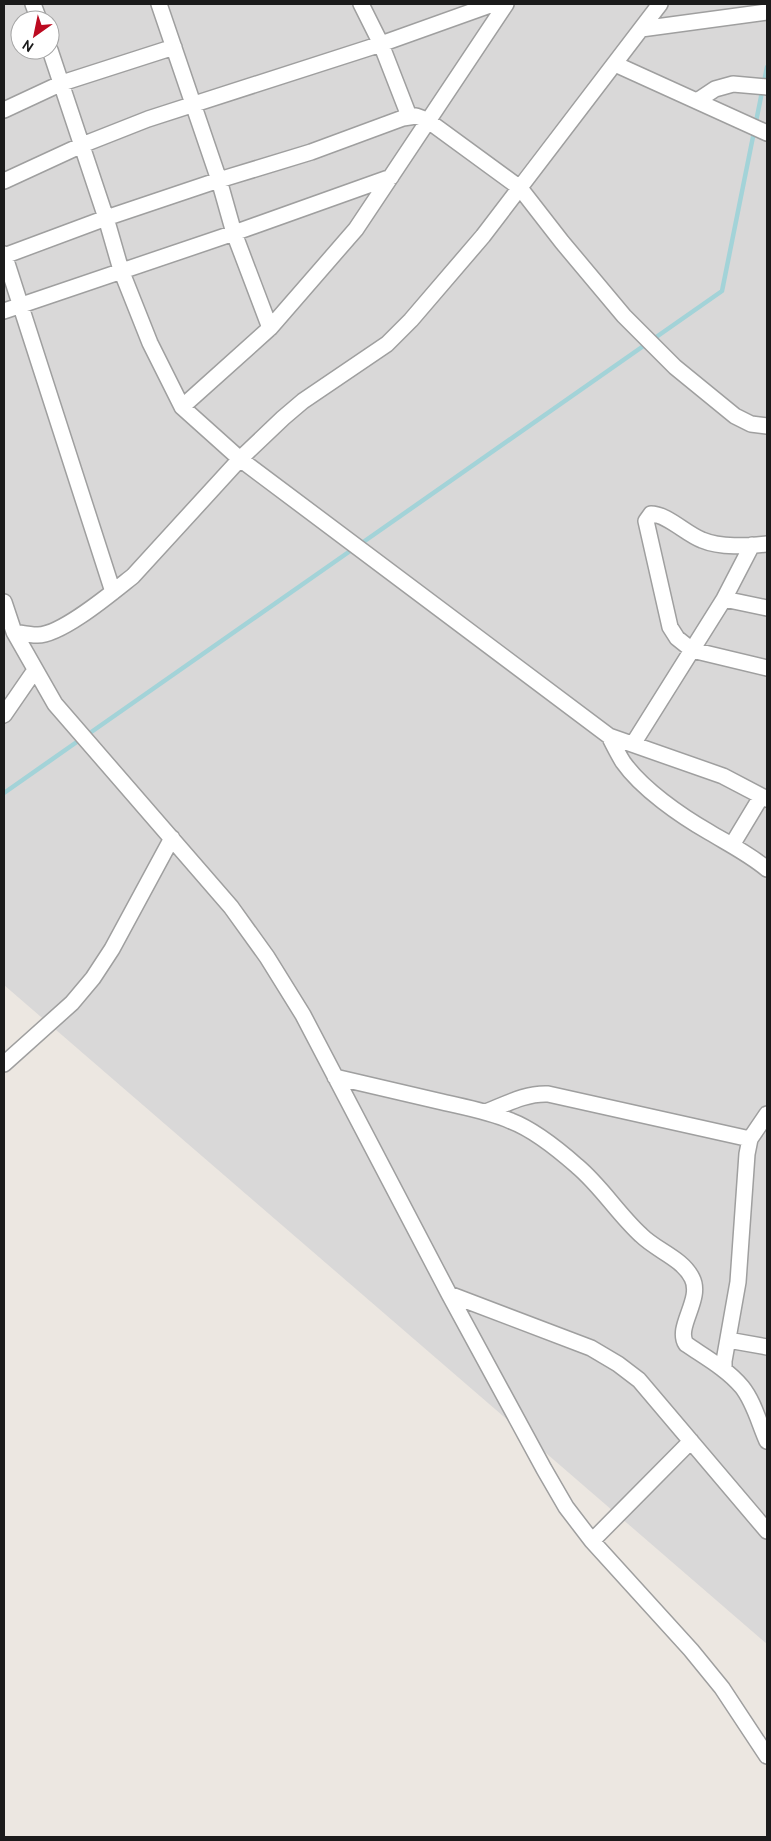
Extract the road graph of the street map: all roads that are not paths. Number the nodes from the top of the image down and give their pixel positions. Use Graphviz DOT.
graph roads {
  1 [pos="159,4"];
  2 [pos="361,4"];
  3 [pos="493,4"];
  4 [pos="506,4"];
  5 [pos="660,4"];
  6 [pos="767,12"];
  7 [pos="641,29"];
  8 [pos="381,44"];
  9 [pos="174,47"];
  10 [pos="54,60"];
  11 [pos="614,64"];
  12 [pos="62,83"];
  13 [pos="767,87"];
  14 [pos="697,101"];
  15 [pos="194,104"];
  16 [pos="4,110"];
  17 [pos="409,116"];
  18 [pos="427,120"];
  19 [pos="767,133"];
  20 [pos="82,145"];
  21 [pos="391,177"];
  22 [pos="219,180"];
  23 [pos="4,181"];
  24 [pos="520,188"];
  25 [pos="106,218"];
  26 [pos="234,233"];
  27 [pos="4,255"];
  28 [pos="121,270"];
  29 [pos="20,304"];
  30 [pos="4,311"];
  31 [pos="270,328"];
  32 [pos="182,407"];
  33 [pos="767,426"];
  34 [pos="240,459"];
  35 [pos="760,545"];
  36 [pos="113,592"];
  37 [pos="724,599"];
  38 [pos="4,604"];
  39 [pos="767,608"];
  40 [pos="14,632"];
  41 [pos="692,650"];
  42 [pos="767,668"];
  43 [pos="35,670"];
  44 [pos="4,715"];
  45 [pos="609,736"];
  46 [pos="633,744"];
  47 [pos="764,798"];
  48 [pos="172,838"];
  49 [pos="732,845"];
  50 [pos="767,869"];
  51 [pos="4,1064"];
  52 [pos="335,1077"];
  53 [pos="486,1112"];
  54 [pos="767,1114"];
  55 [pos="750,1139"];
  56 [pos="449,1294"];
  57 [pos="728,1340"];
  58 [pos="767,1347"];
  59 [pos="724,1370"];
  60 [pos="691,1441"];
  61 [pos="767,1441"];
  62 [pos="767,1531"];
  63 [pos="592,1541"];
  64 [pos="767,1756"];
  1 -- 9 [label="street"];
  2 -- 8 [label="street"];
  3 -- 8 [label="street"];
  4 -- 18 [label="street"];
  5 -- 7 [label="street"];
  6 -- 7 [label="street"];
  7 -- 11 [label="street"];
  8 -- 15 [label="street"];
  8 -- 17 [label="street"];
  9 -- 12 [label="street"];
  9 -- 15 [label="street"];
  10 -- 12 [label="street"];
  11 -- 14 [label="street"];
  11 -- 24 [label="street"];
  12 -- 16 [label="street"];
  12 -- 20 [label="street"];
  13 -- 14 [label="street"];
  14 -- 19 [label="street"];
  15 -- 20 [label="street"];
  15 -- 22 [label="street"];
  17 -- 18 [label="street"];
  17 -- 22 [label="street"];
  18 -- 21 [label="street"];
  18 -- 24 [label="street"];
  20 -- 23 [label="street"];
  20 -- 25 [label="street"];
  21 -- 26 [label="street"];
  21 -- 31 [label="street"];
  22 -- 25 [label="street"];
  22 -- 26 [label="street"];
  24 -- 33 [label="street"];
  24 -- 34 [label="street"];
  25 -- 27 [label="street"];
  25 -- 28 [label="street"];
  26 -- 28 [label="street"];
  26 -- 31 [label="street"];
  27 -- 29 [label="street"];
  28 -- 29 [label="street"];
  28 -- 32 [label="street"];
  29 -- 30 [label="street"];
  29 -- 36 [label="street"];
  31 -- 32 [label="street"];
  32 -- 34 [label="street"];
  34 -- 36 [label="street"];
  34 -- 45 [label="street"];
  35 -- 37 [label="street"];
  35 -- 41 [label="street"];
  36 -- 40 [label="street"];
  37 -- 39 [label="street"];
  37 -- 41 [label="street"];
  38 -- 40 [label="street"];
  40 -- 43 [label="street"];
  41 -- 42 [label="street"];
  41 -- 46 [label="street"];
  43 -- 44 [label="street"];
  43 -- 48 [label="street"];
  45 -- 46 [label="street"];
  45 -- 49 [label="street"];
  46 -- 47 [label="street"];
  47 -- 49 [label="street"];
  48 -- 51 [label="street"];
  48 -- 52 [label="street"];
  49 -- 50 [label="street"];
  52 -- 53 [label="street"];
  52 -- 56 [label="street"];
  53 -- 55 [label="street"];
  53 -- 59 [label="street"];
  54 -- 55 [label="street"];
  55 -- 57 [label="street"];
  56 -- 60 [label="street"];
  56 -- 63 [label="street"];
  57 -- 58 [label="street"];
  57 -- 59 [label="street"];
  59 -- 61 [label="street"];
  60 -- 62 [label="street"];
  60 -- 63 [label="street"];
  63 -- 64 [label="street"];
}
